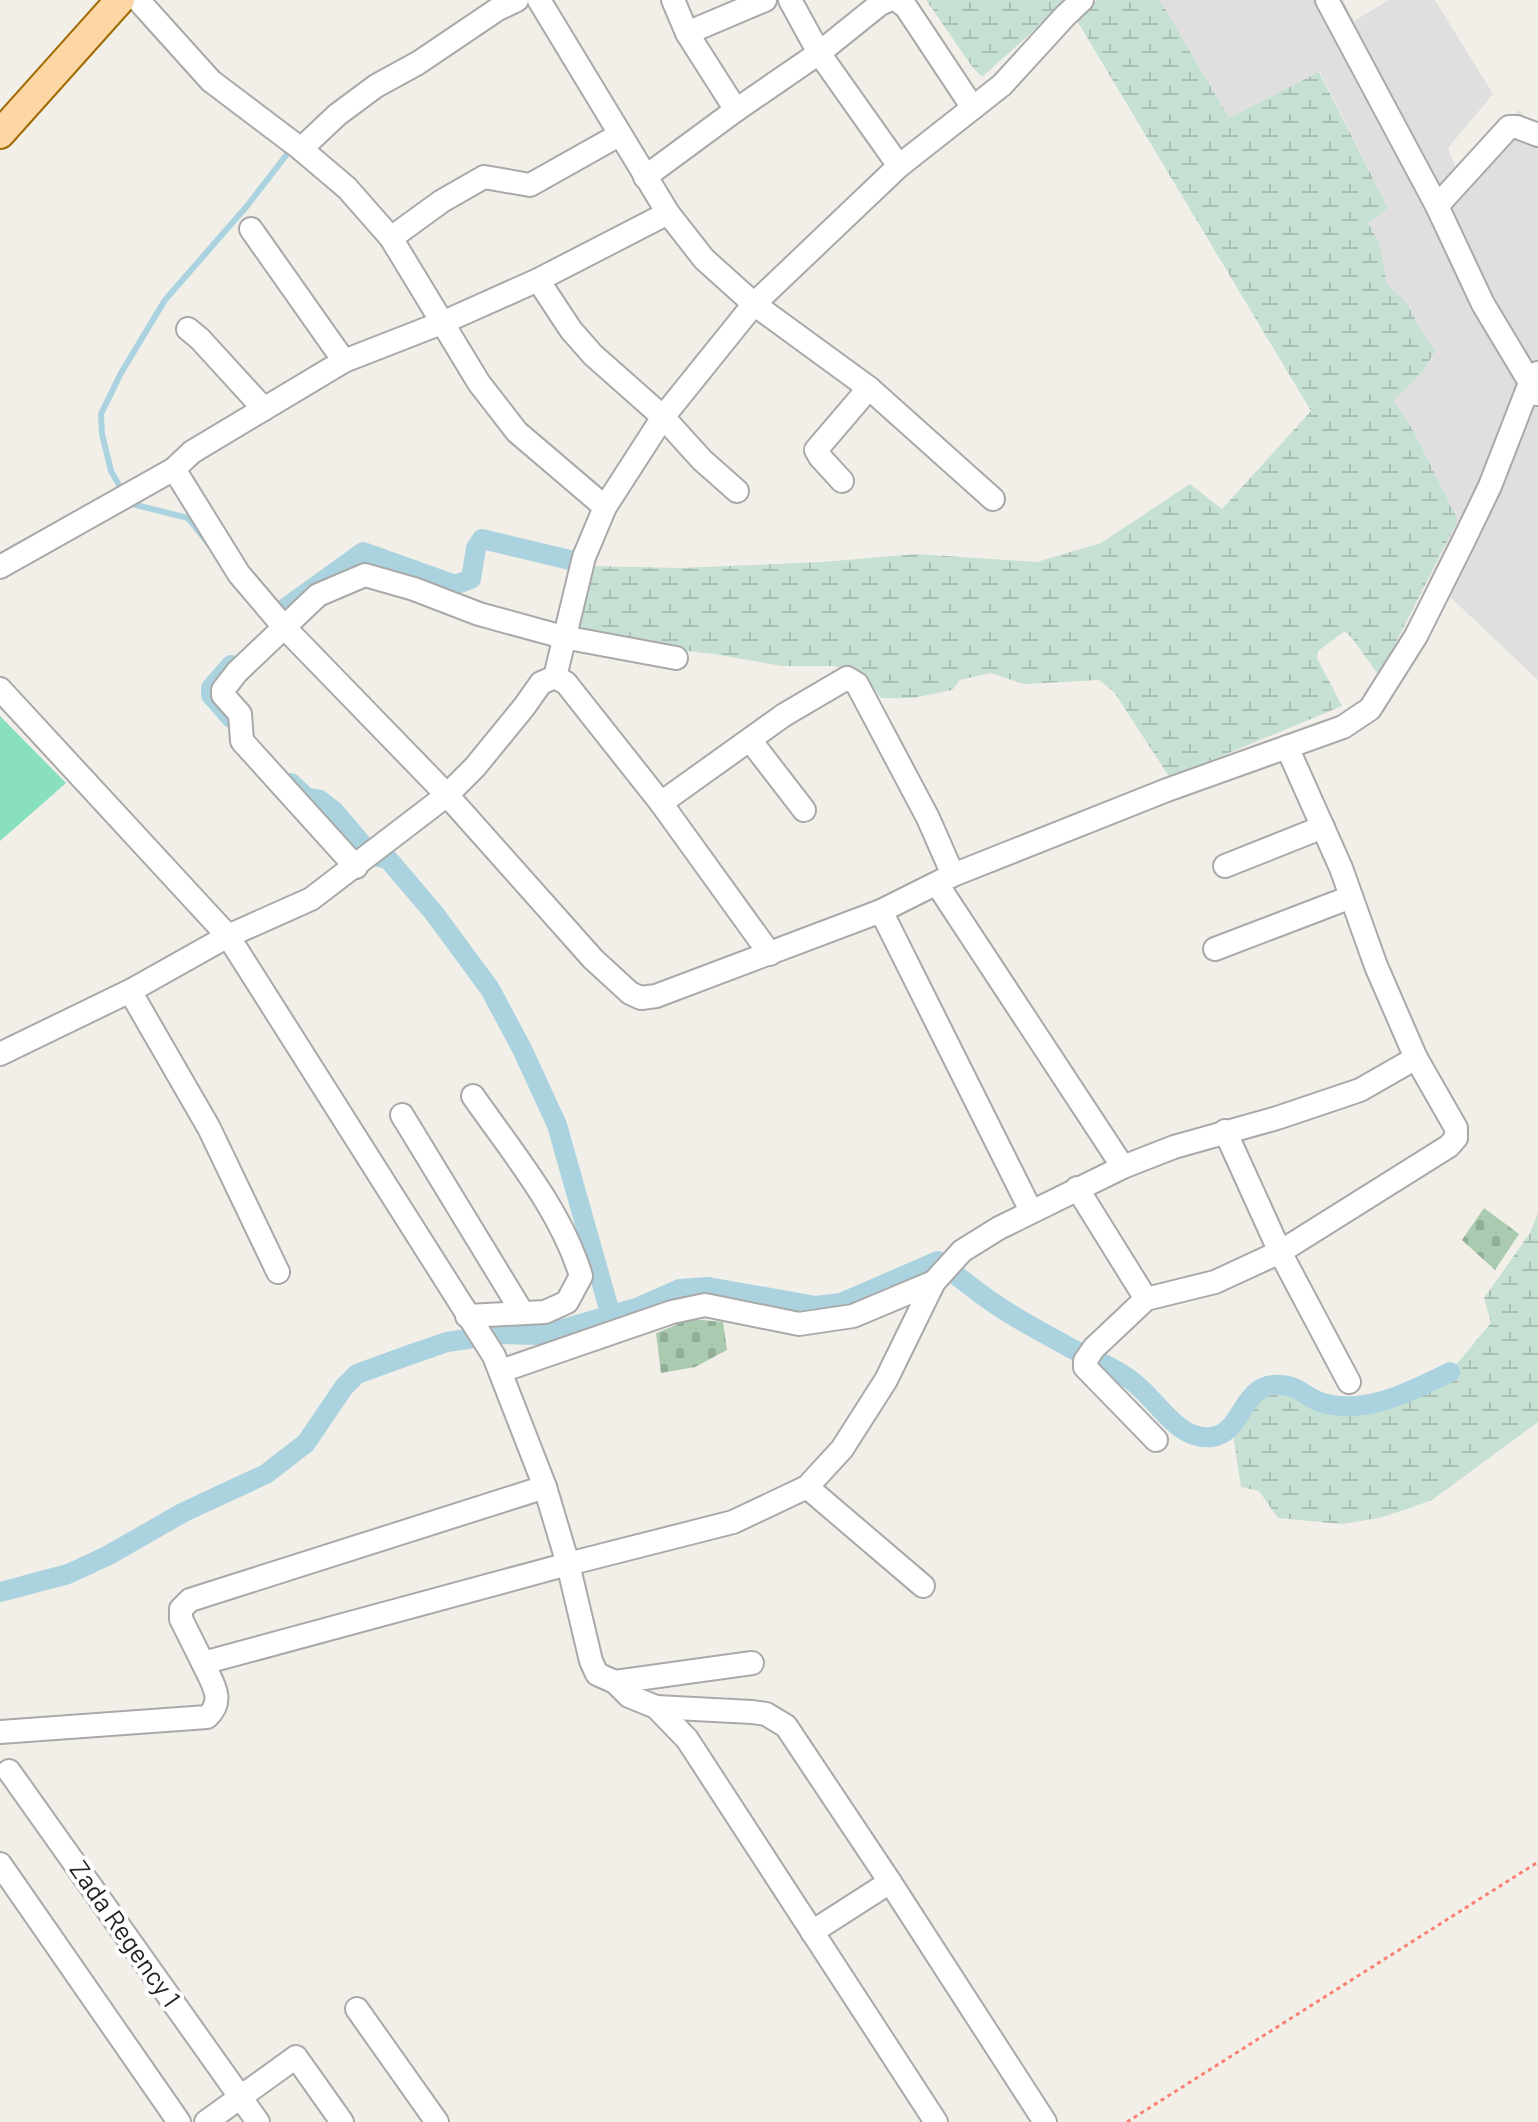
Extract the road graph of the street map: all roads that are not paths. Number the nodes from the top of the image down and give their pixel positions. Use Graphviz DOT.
graph roads {
  1 [pos="120,0"];
  2 [pos="138,0"];
  3 [pos="517,0"];
  4 [pos="539,0"];
  5 [pos="673,0"];
  6 [pos="765,0"];
  7 [pos="790,0"];
  8 [pos="889,0"];
  9 [pos="897,0"];
  10 [pos="1082,0"];
  11 [pos="1327,0"];
  12 [pos="687,33"];
  13 [pos="819,53"];
  14 [pos="973,108"];
  15 [pos="736,110"];
  16 [pos="0,134"];
  17 [pos="619,135"];
  18 [pos="1538,135"];
  19 [pos="301,149"];
  20 [pos="899,166"];
  21 [pos="645,177"];
  22 [pos="1437,206"];
  23 [pos="668,213"];
  24 [pos="251,229"];
  25 [pos="391,238"];
  26 [pos="538,280"];
  27 [pos="754,304"];
  28 [pos="444,322"];
  29 [pos="188,329"];
  30 [pos="344,361"];
  31 [pos="1535,384"];
  32 [pos="869,388"];
  33 [pos="264,409"];
  34 [pos="663,417"];
  35 [pos="174,469"];
  36 [pos="842,481"];
  37 [pos="737,491"];
  38 [pos="993,499"];
  39 [pos="605,507"];
  40 [pos="0,567"];
  41 [pos="284,627"];
  42 [pos="563,637"];
  43 [pos="676,658"];
  44 [pos="555,677"];
  45 [pos="0,689"];
  46 [pos="750,740"];
  47 [pos="1287,747"];
  48 [pos="447,795"];
  49 [pos="661,803"];
  50 [pos="804,810"];
  51 [pos="1323,827"];
  52 [pos="1225,866"];
  53 [pos="356,867"];
  54 [pos="945,880"];
  55 [pos="1351,897"];
  56 [pos="881,911"];
  57 [pos="228,936"];
  58 [pos="1215,949"];
  59 [pos="770,954"];
  60 [pos="130,991"];
  61 [pos="0,1054"];
  62 [pos="1416,1058"];
  63 [pos="473,1096"];
  64 [pos="402,1115"];
  65 [pos="1225,1131"];
  66 [pos="1123,1167"];
  67 [pos="1077,1188"];
  68 [pos="1031,1211"];
  69 [pos="1280,1252"];
  70 [pos="278,1272"];
  71 [pos="941,1274"];
  72 [pos="1146,1299"];
  73 [pos="522,1312"];
  74 [pos="472,1324"];
  75 [pos="497,1364"];
  76 [pos="1349,1382"];
  77 [pos="1156,1440"];
  78 [pos="545,1487"];
  79 [pos="807,1487"];
  80 [pos="568,1564"];
  81 [pos="923,1586"];
  82 [pos="203,1663"];
  83 [pos="752,1663"];
  84 [pos="615,1682"];
  85 [pos="656,1707"];
  86 [pos="0,1732"];
  87 [pos="9,1771"];
  88 [pos="0,1864"];
  89 [pos="890,1882"];
  90 [pos="812,1932"];
  91 [pos="357,2009"];
  92 [pos="241,2097"];
  93 [pos="179,2122"];
  94 [pos="206,2122"];
  95 [pos="258,2122"];
  96 [pos="342,2122"];
  97 [pos="437,2122"];
  98 [pos="936,2122"];
  99 [pos="1045,2122"];
  1 -- 16 [label="main road"];
  2 -- 19 [label="street"];
  3 -- 19 [label="street"];
  4 -- 17 [label="street"];
  5 -- 12 [label="street"];
  6 -- 12 [label="street"];
  7 -- 13 [label="street"];
  8 -- 13 [label="street"];
  9 -- 14 [label="street"];
  10 -- 14 [label="street"];
  11 -- 22 [label="street"];
  12 -- 15 [label="street"];
  13 -- 15 [label="street"];
  13 -- 20 [label="street"];
  14 -- 20 [label="street"];
  15 -- 21 [label="street"];
  17 -- 21 [label="street"];
  17 -- 25 [label="street"];
  18 -- 22 [label="street"];
  19 -- 25 [label="street"];
  20 -- 27 [label="street"];
  21 -- 23 [label="street"];
  22 -- 31 [label="street"];
  23 -- 26 [label="street"];
  23 -- 27 [label="street"];
  24 -- 30 [label="street"];
  25 -- 28 [label="street"];
  26 -- 28 [label="street"];
  26 -- 34 [label="street"];
  27 -- 32 [label="street"];
  27 -- 34 [label="street"];
  28 -- 30 [label="street"];
  28 -- 39 [label="street"];
  29 -- 33 [label="street"];
  30 -- 33 [label="street"];
  31 -- 47 [label="street"];
  32 -- 36 [label="street"];
  32 -- 38 [label="street"];
  33 -- 35 [label="street"];
  34 -- 37 [label="street"];
  34 -- 39 [label="street"];
  35 -- 40 [label="street"];
  35 -- 41 [label="street"];
  39 -- 42 [label="street"];
  41 -- 42 [label="street"];
  41 -- 48 [label="street"];
  41 -- 53 [label="street"];
  42 -- 43 [label="street"];
  42 -- 44 [label="street"];
  44 -- 48 [label="street"];
  44 -- 49 [label="street"];
  45 -- 57 [label="street"];
  46 -- 49 [label="street"];
  46 -- 50 [label="street"];
  46 -- 54 [label="street"];
  47 -- 51 [label="street"];
  47 -- 54 [label="street"];
  48 -- 53 [label="street"];
  48 -- 59 [label="street"];
  49 -- 59 [label="street"];
  51 -- 52 [label="street"];
  51 -- 55 [label="street"];
  53 -- 57 [label="street"];
  54 -- 56 [label="street"];
  54 -- 66 [label="street"];
  55 -- 58 [label="street"];
  55 -- 62 [label="street"];
  56 -- 59 [label="street"];
  56 -- 68 [label="street"];
  57 -- 60 [label="street"];
  57 -- 74 [label="street"];
  60 -- 61 [label="street"];
  60 -- 70 [label="street"];
  62 -- 65 [label="street"];
  62 -- 69 [label="street"];
  63 -- 73 [label="street"];
  64 -- 73 [label="street"];
  65 -- 66 [label="street"];
  65 -- 69 [label="street"];
  66 -- 67 [label="street"];
  67 -- 68 [label="street"];
  67 -- 72 [label="street"];
  68 -- 71 [label="street"];
  69 -- 72 [label="street"];
  69 -- 76 [label="street"];
  71 -- 75 [label="street"];
  71 -- 79 [label="street"];
  72 -- 77 [label="street"];
  73 -- 74 [label="street"];
  74 -- 75 [label="street"];
  75 -- 78 [label="street"];
  78 -- 80 [label="street"];
  78 -- 82 [label="street"];
  79 -- 80 [label="street"];
  79 -- 81 [label="street"];
  80 -- 82 [label="street"];
  80 -- 84 [label="street"];
  82 -- 86 [label="street"];
  83 -- 84 [label="street"];
  84 -- 85 [label="street"];
  85 -- 89 [label="street"];
  85 -- 90 [label="street"];
  87 -- 92 [label="street, Zada Regency 1"];
  88 -- 93 [label="street"];
  89 -- 90 [label="street"];
  89 -- 99 [label="street"];
  90 -- 98 [label="street"];
  91 -- 97 [label="street"];
  92 -- 94 [label="street"];
  92 -- 95 [label="street, Zada Regency 1"];
  92 -- 96 [label="street"];
}
